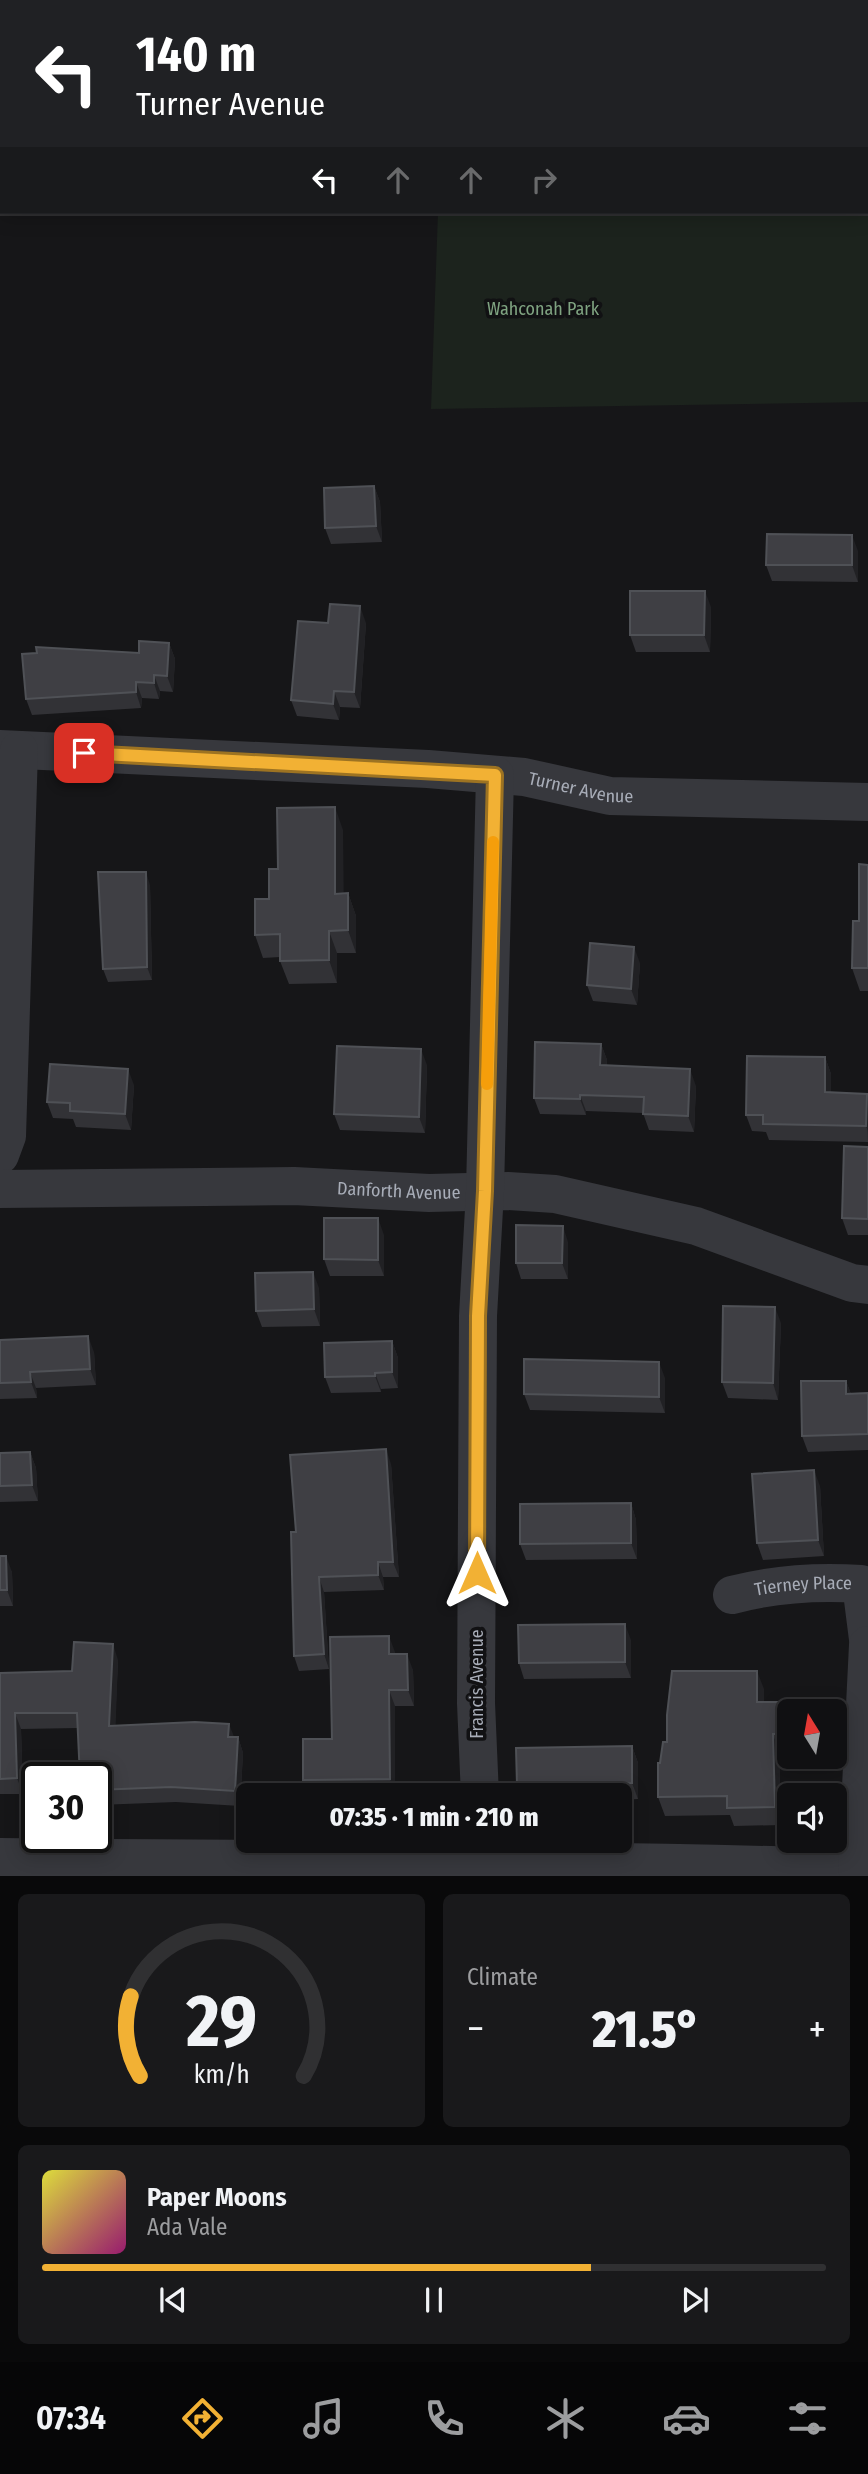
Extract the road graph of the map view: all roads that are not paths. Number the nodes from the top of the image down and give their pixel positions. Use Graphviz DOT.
graph roads {
  1 [pos="10,750"];
  2 [pos="495,775"];
  3 [pos="868,802"];
  4 [pos="0,1154"];
  5 [pos="0,1189"];
  6 [pos="485,1191"];
  7 [pos="868,1285"];
  8 [pos="732,1595"];
  9 [pos="868,1639"];
  10 [pos="868,1645"];
  11 [pos="479,1783"];
  12 [pos="0,1857"];
  13 [pos="481,1859"];
  14 [pos="863,1868"];
  1 -- 2 [label="street, Turner Avenue"];
  1 -- 4 [label="street"];
  2 -- 3 [label="street, Turner Avenue"];
  2 -- 6 [label="street, Francis Avenue"];
  5 -- 6 [label="street, Danforth Avenue"];
  6 -- 7 [label="street, Danforth Avenue"];
  6 -- 11 [label="street, Francis Avenue"];
  8 -- 9 [label="street, Tierney Place"];
  10 -- 14 [label="street"];
  12 -- 13 [label="street"];
  13 -- 14 [label="street"];
}
